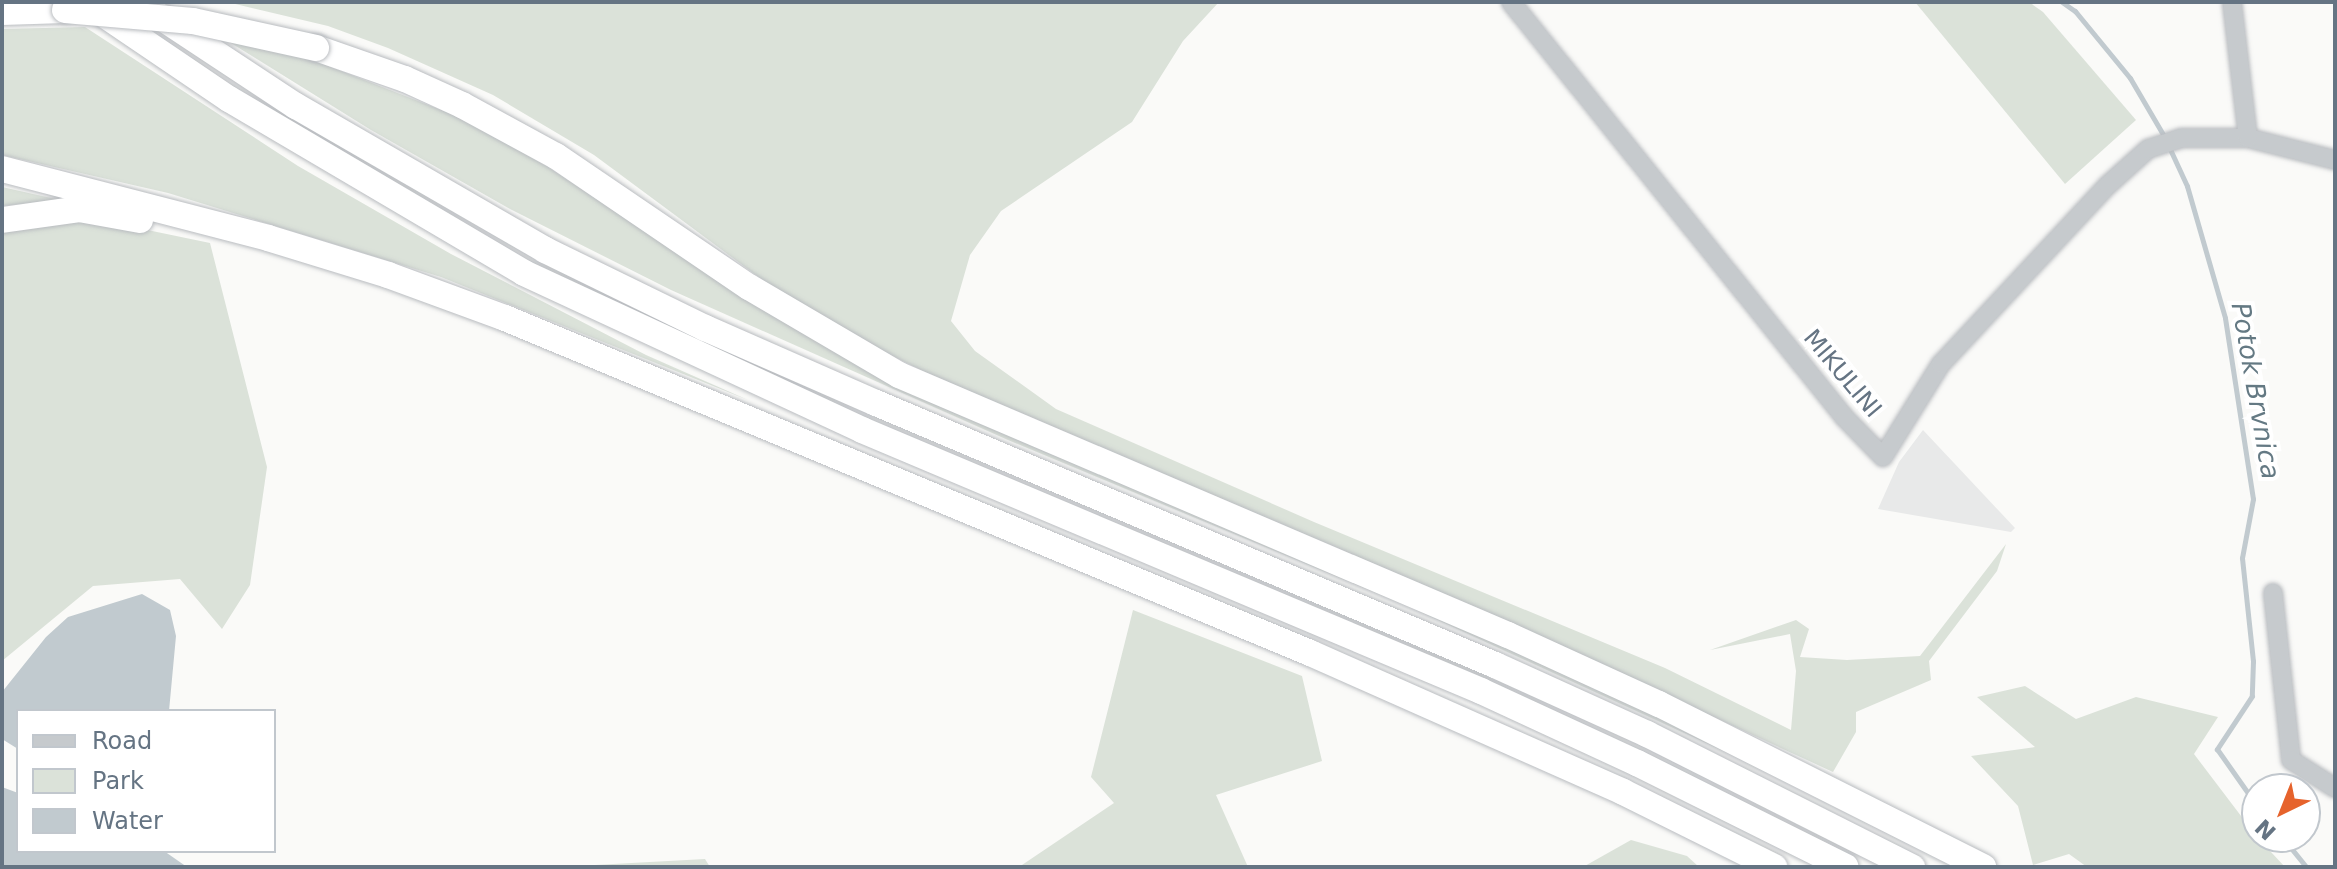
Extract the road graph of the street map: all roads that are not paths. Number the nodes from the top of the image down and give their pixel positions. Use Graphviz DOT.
graph roads {
  1 [pos="87,2"];
  2 [pos="138,2"];
  3 [pos="1511,2"];
  4 [pos="2232,2"];
  5 [pos="2,12"];
  6 [pos="2248,138"];
  7 [pos="2335,160"];
  8 [pos="2,169"];
  9 [pos="2,220"];
  10 [pos="268,238"];
  11 [pos="2273,593"];
  12 [pos="2335,788"];
  13 [pos="1774,867"];
  14 [pos="1846,867"];
  15 [pos="1912,867"];
  16 [pos="1983,867"];
  1 -- 14 [label="highway"];
  2 -- 15 [label="highway"];
  3 -- 6 [label="street, MIKULINI"];
  4 -- 6 [label="street"];
  5 -- 16 [label="highway, bridge"];
  6 -- 7 [label="street"];
  8 -- 10 [label="highway"];
  9 -- 10 [label="highway"];
  10 -- 13 [label="highway"];
  11 -- 12 [label="street"];
}
